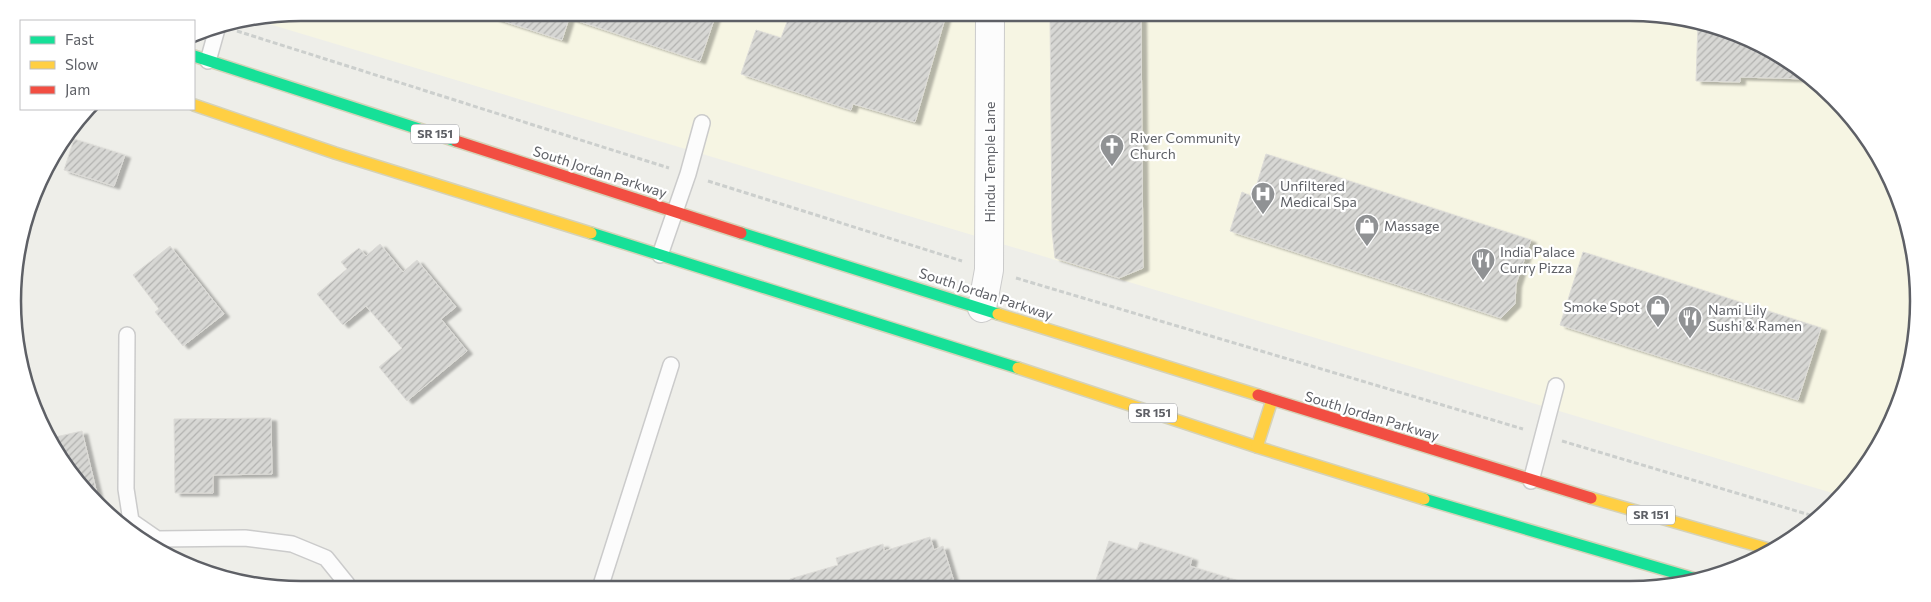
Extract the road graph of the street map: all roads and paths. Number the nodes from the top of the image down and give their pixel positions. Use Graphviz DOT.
graph roads {
  1 [pos="990,21"];
  2 [pos="235,30"];
  3 [pos="214,35"];
  4 [pos="201,58"];
  5 [pos="195,105"];
  6 [pos="702,123"];
  7 [pos="688,174"];
  8 [pos="676,213"];
  9 [pos="660,255"];
  10 [pos="989,270"];
  11 [pos="982,308"];
  12 [pos="127,335"];
  13 [pos="671,365"];
  14 [pos="1556,386"];
  15 [pos="1272,400"];
  16 [pos="1543,435"];
  17 [pos="1257,447"];
  18 [pos="1531,481"];
  19 [pos="1810,515"];
  20 [pos="1762,547"];
  21 [pos="1683,575"];
  22 [pos="345,581"];
  23 [pos="602,581"];
  1 -- 10 [label="street, Hindu Temple Lane"];
  2 -- 7 [label="path"];
  3 -- 4 [label="lane"];
  4 -- 8 [label="main road, South Jordan Parkway / SR 151"];
  5 -- 9 [label="main road, SR 151"];
  6 -- 7 [label="lane"];
  7 -- 8 [label="lane"];
  7 -- 10 [label="path"];
  8 -- 9 [label="lane"];
  8 -- 11 [label="main road, South Jordan Parkway / SR 151"];
  9 -- 17 [label="main road, SR 151"];
  10 -- 11 [label="street, Hindu Temple Lane"];
  10 -- 16 [label="path"];
  11 -- 15 [label="main road, South Jordan Parkway / SR 151"];
  12 -- 22 [label="lane"];
  13 -- 23 [label="lane"];
  14 -- 16 [label="lane"];
  15 -- 17 [label="main road"];
  15 -- 18 [label="main road, South Jordan Parkway / SR 151"];
  16 -- 18 [label="lane"];
  16 -- 19 [label="path"];
  17 -- 21 [label="main road, SR 151"];
  18 -- 20 [label="main road, South Jordan Parkway / SR 151"];
}
